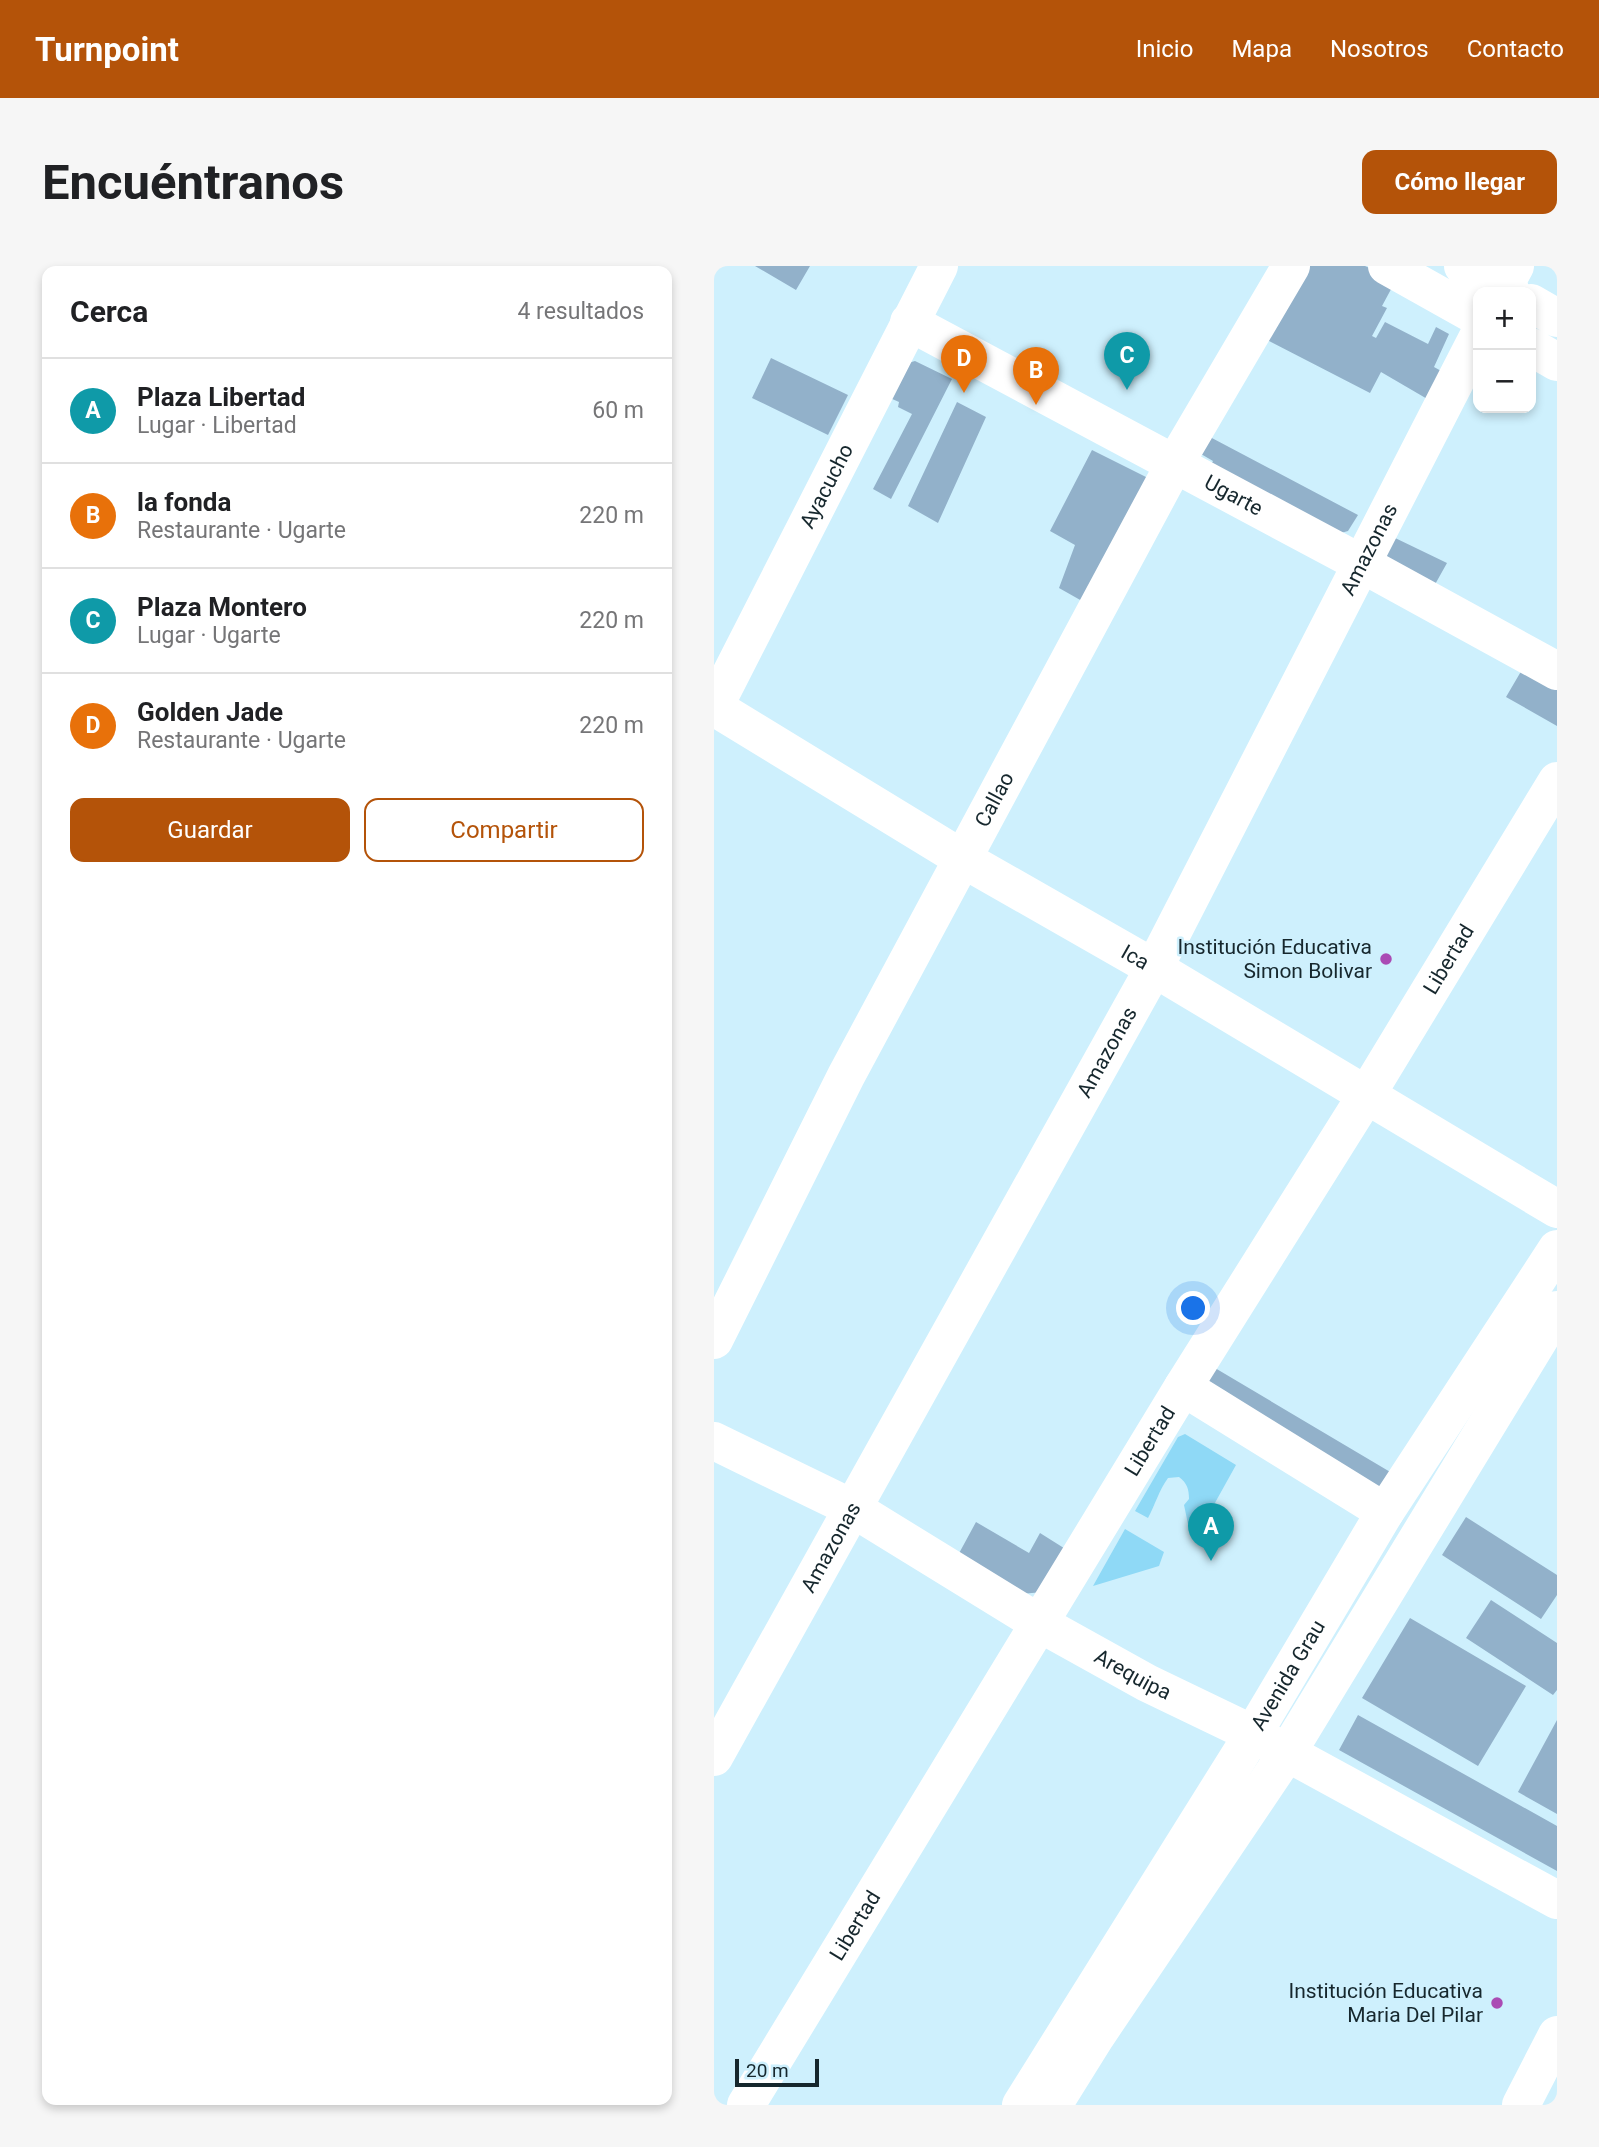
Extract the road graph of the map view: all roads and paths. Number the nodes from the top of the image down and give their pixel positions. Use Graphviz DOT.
graph roads {
  1 [pos="939,266"];
  2 [pos="1290,266"];
  3 [pos="1387,266"];
  4 [pos="1463,266"];
  5 [pos="1510,287"];
  6 [pos="1536,304"];
  7 [pos="1473,314"];
  8 [pos="1557,318"];
  9 [pos="909,322"];
  10 [pos="1473,347"];
  11 [pos="1536,350"];
  12 [pos="1557,362"];
  13 [pos="1174,464"];
  14 [pos="1362,564"];
  15 [pos="1557,671"];
  16 [pos="714,707"];
  17 [pos="1557,781"];
  18 [pos="963,859"];
  19 [pos="1154,968"];
  20 [pos="1367,1094"];
  21 [pos="1557,1209"];
  22 [pos="1557,1249"];
  23 [pos="1557,1310"];
  24 [pos="714,1340"];
  25 [pos="1183,1387"];
  26 [pos="714,1441"];
  27 [pos="852,1508"];
  28 [pos="1385,1512"];
  29 [pos="1039,1623"];
  30 [pos="1253,1734"];
  31 [pos="1287,1753"];
  32 [pos="714,1757"];
  33 [pos="1557,1900"];
  34 [pos="1557,2035"];
  35 [pos="746,2105"];
  36 [pos="1021,2105"];
  37 [pos="1053,2105"];
  38 [pos="1521,2105"];
  1 -- 9 [label="street, Ayacucho"];
  2 -- 13 [label="street, Callao"];
  3 -- 7 [label="street"];
  4 -- 5 [label="street"];
  6 -- 8 [label="street"];
  9 -- 13 [label="street, Ugarte"];
  9 -- 16 [label="street, Ayacucho"];
  10 -- 14 [label="street, Amazonas"];
  11 -- 12 [label="street"];
  13 -- 14 [label="street, Ugarte"];
  13 -- 18 [label="street, Callao"];
  14 -- 15 [label="street, Ugarte"];
  14 -- 19 [label="street, Amazonas"];
  16 -- 18 [label="street, Ica"];
  17 -- 20 [label="street, Libertad"];
  18 -- 19 [label="street, Ica"];
  18 -- 24 [label="street, Callao"];
  19 -- 20 [label="street, Ica"];
  19 -- 27 [label="street, Amazonas"];
  20 -- 21 [label="street, Ica"];
  20 -- 25 [label="street, Libertad"];
  22 -- 28 [label="street, Avenida Grau"];
  23 -- 31 [label="street, Avenida Grau"];
  25 -- 28 [label="street"];
  25 -- 29 [label="street, Libertad"];
  26 -- 27 [label="street, Arequipa"];
  27 -- 29 [label="street, Arequipa"];
  27 -- 32 [label="street, Amazonas"];
  28 -- 30 [label="street, Avenida Grau"];
  29 -- 30 [label="street, Arequipa"];
  29 -- 35 [label="street, Libertad"];
  30 -- 31 [label="street, Arequipa"];
  30 -- 36 [label="street, Avenida Grau"];
  31 -- 33 [label="street, Arequipa"];
  31 -- 37 [label="street, Avenida Grau"];
  34 -- 38 [label="street"];
}
